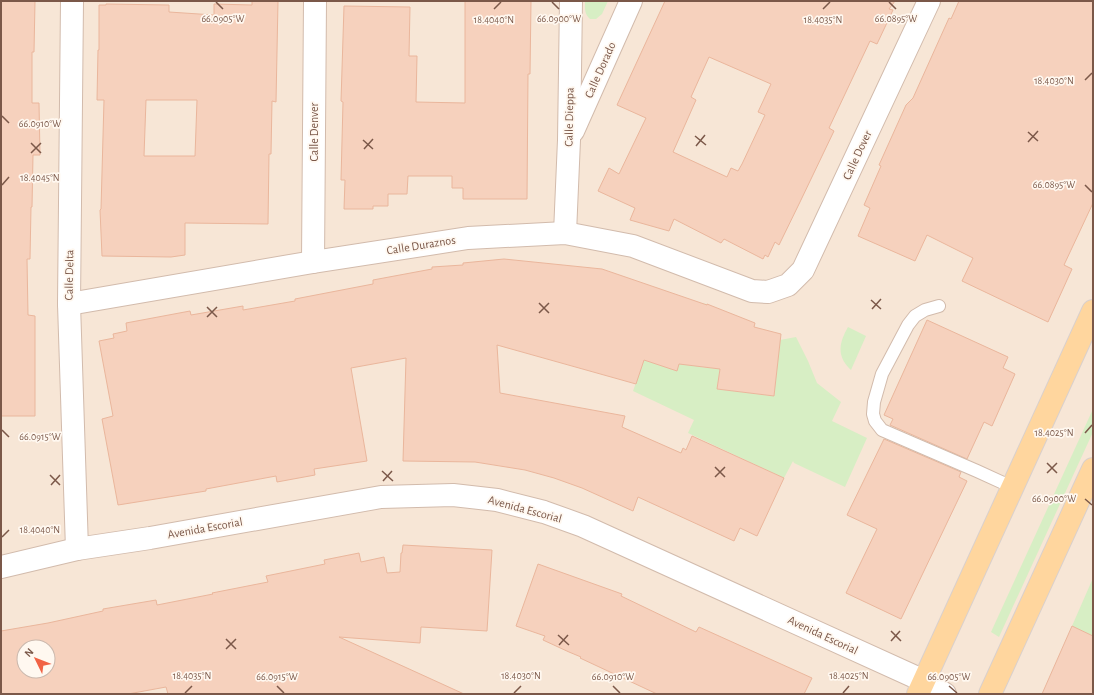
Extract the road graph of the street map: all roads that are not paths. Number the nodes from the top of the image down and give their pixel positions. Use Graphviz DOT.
graph roads {
  1 [pos="72,1"];
  2 [pos="314,1"];
  3 [pos="571,1"];
  4 [pos="631,1"];
  5 [pos="929,1"];
  6 [pos="569,140"];
  7 [pos="565,233"];
  8 [pos="313,262"];
  9 [pos="768,292"];
  10 [pos="69,304"];
  11 [pos="939,306"];
  12 [pos="1093,311"];
  13 [pos="1093,469"];
  14 [pos="1012,487"];
  15 [pos="77,549"];
  16 [pos="1,567"];
  17 [pos="921,687"];
  18 [pos="945,694"];
  19 [pos="990,694"];
  1 -- 10 [label="street, Calle Delta"];
  2 -- 8 [label="street, Calle Denver"];
  3 -- 6 [label="street, Calle Dieppa"];
  4 -- 6 [label="street, Calle Dorado"];
  5 -- 9 [label="street, Calle Dover"];
  6 -- 7 [label="street, Calle Dieppa"];
  7 -- 8 [label="street, Calle Duraznos"];
  7 -- 9 [label="street, Calle Duraznos"];
  8 -- 10 [label="street, Calle Duraznos"];
  10 -- 15 [label="street, Calle Delta"];
  11 -- 14 [label="lane"];
  12 -- 14 [label="main road"];
  13 -- 19 [label="main road"];
  14 -- 17 [label="main road"];
  15 -- 16 [label="street, Avenida Escorial"];
  15 -- 17 [label="street, Avenida Escorial"];
  17 -- 18 [label="street, Avenida Escorial"];
}
